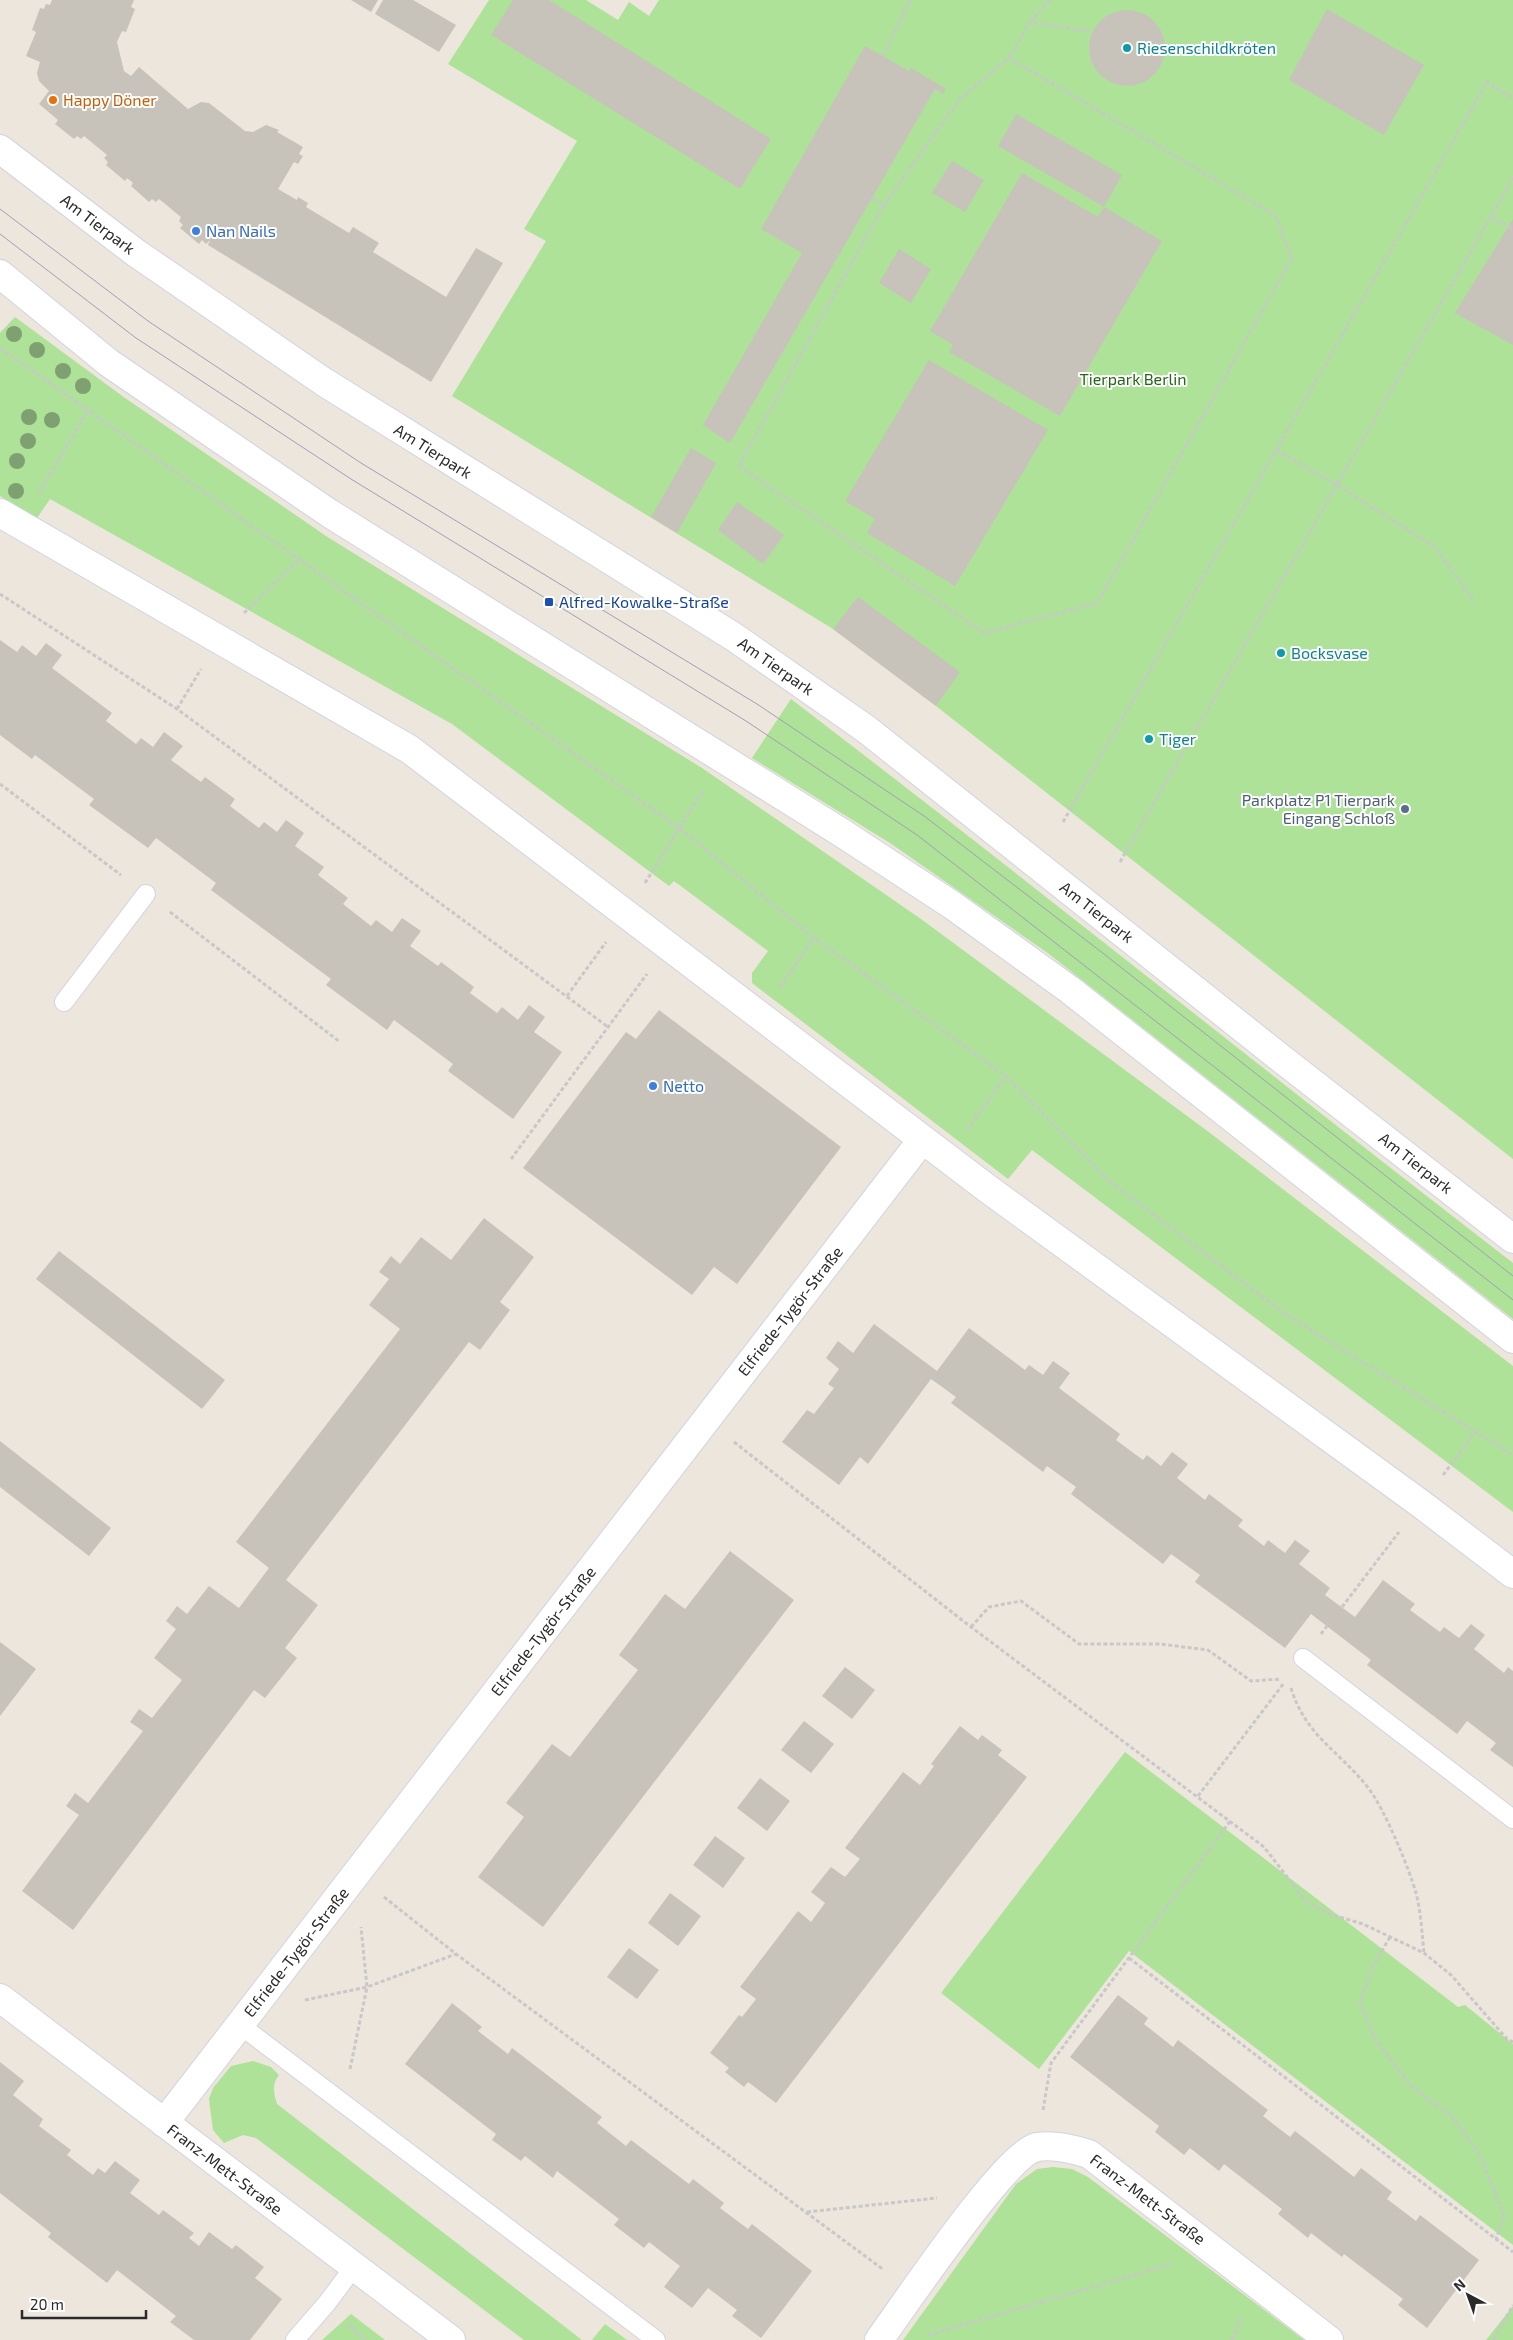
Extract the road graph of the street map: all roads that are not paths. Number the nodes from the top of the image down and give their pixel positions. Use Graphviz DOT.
graph roads {
  1 [pos="0,149"];
  2 [pos="0,274"];
  3 [pos="10,519"];
  4 [pos="146,894"];
  5 [pos="64,1002"];
  6 [pos="922,1140"];
  7 [pos="1513,1239"];
  8 [pos="1513,1339"];
  9 [pos="1513,1574"];
  10 [pos="1303,1658"];
  11 [pos="1513,1819"];
  12 [pos="0,1998"];
  13 [pos="245,2018"];
  14 [pos="164,2123"];
  15 [pos="354,2267"];
  16 [pos="885,2332"];
  17 [pos="295,2340"];
  18 [pos="451,2340"];
  19 [pos="656,2340"];
  20 [pos="1329,2340"];
  1 -- 7 [label="street, Am Tierpark"];
  2 -- 8 [label="street"];
  3 -- 6 [label="street"];
  4 -- 5 [label="lane"];
  6 -- 9 [label="street"];
  6 -- 13 [label="street, Elfriede-Tygör-Straße"];
  10 -- 11 [label="lane"];
  12 -- 14 [label="street, Franz-Mett-Straße"];
  13 -- 14 [label="street, Elfriede-Tygör-Straße"];
  13 -- 19 [label="lane"];
  14 -- 15 [label="street, Franz-Mett-Straße"];
  15 -- 17 [label="lane"];
  15 -- 18 [label="street, Franz-Mett-Straße"];
  16 -- 20 [label="street, Franz-Mett-Straße"];
}
